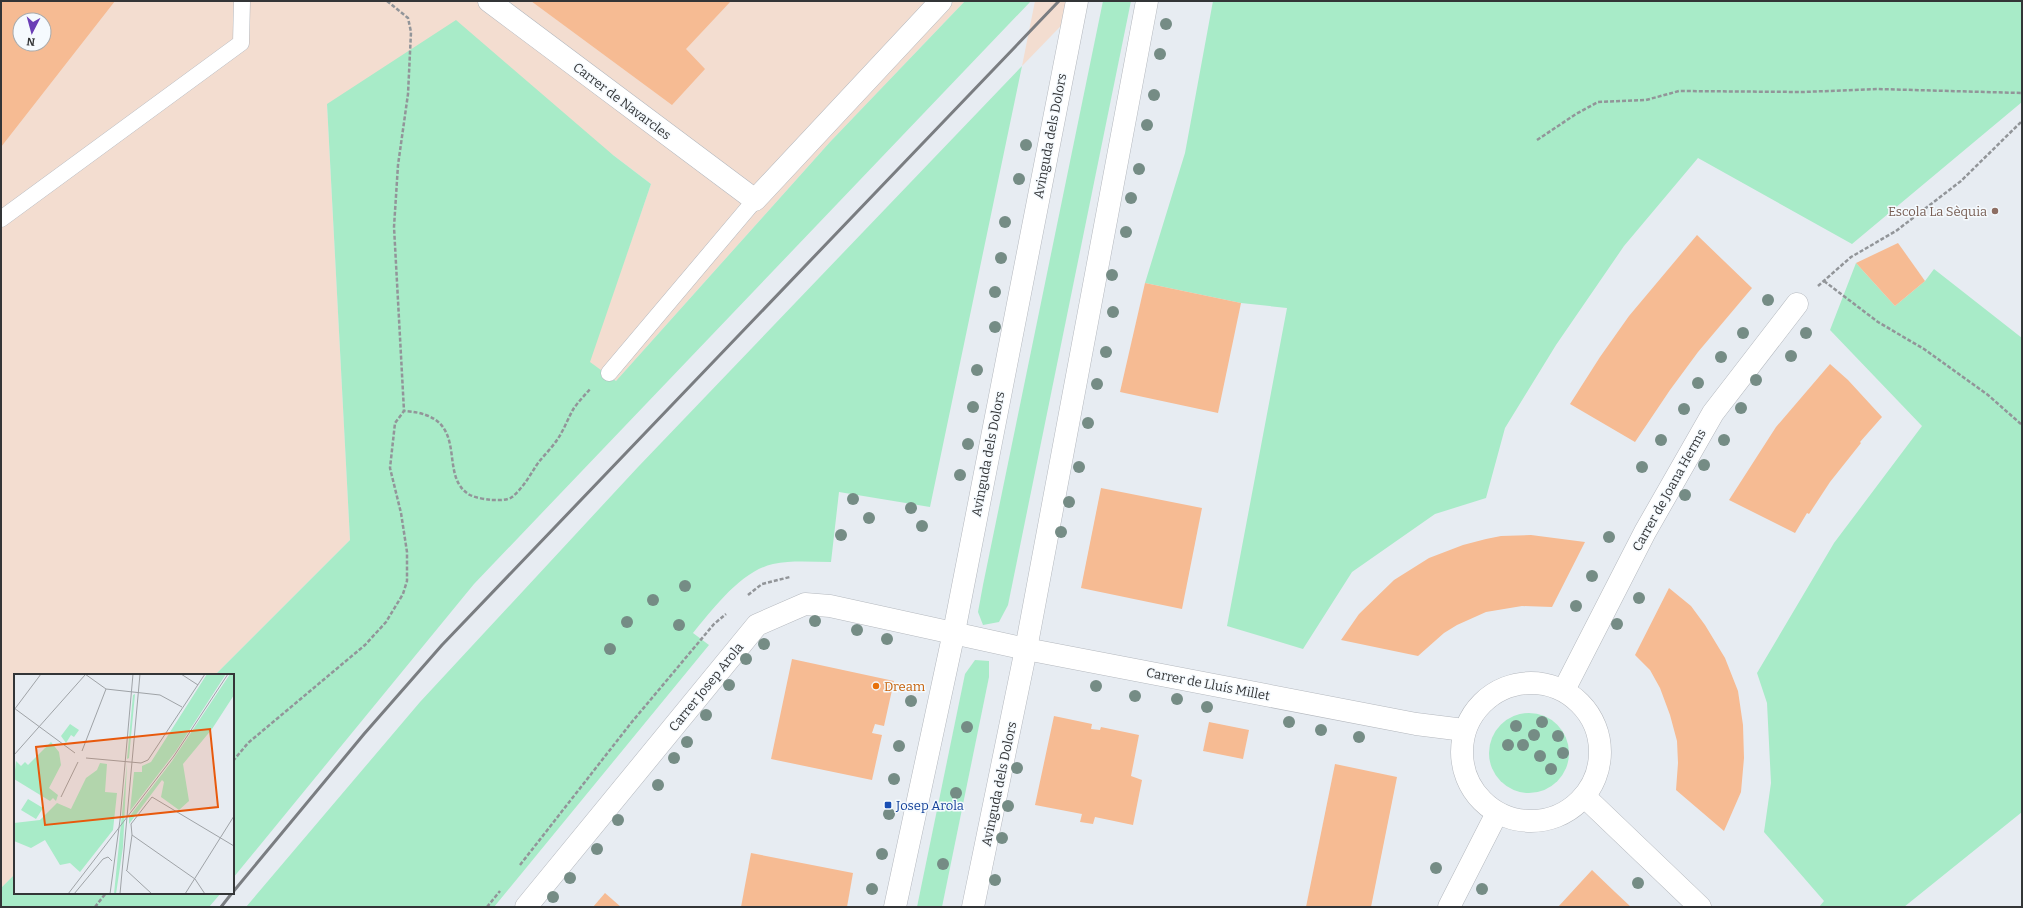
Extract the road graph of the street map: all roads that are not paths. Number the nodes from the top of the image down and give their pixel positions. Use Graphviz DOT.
graph roads {
  1 [pos="242,1"];
  2 [pos="489,1"];
  3 [pos="941,1"];
  4 [pos="1077,1"];
  5 [pos="1147,1"];
  6 [pos="755,200"];
  7 [pos="1,219"];
  8 [pos="1797,304"];
  9 [pos="609,373"];
  10 [pos="954,632"];
  11 [pos="1026,649"];
  12 [pos="1564,690"];
  13 [pos="1464,730"];
  14 [pos="1585,797"];
  15 [pos="1497,813"];
  16 [pos="526,907"];
  17 [pos="895,907"];
  18 [pos="974,907"];
  19 [pos="1449,907"];
  20 [pos="1700,907"];
  1 -- 7 [label="lane"];
  2 -- 6 [label="street, Carrer de Navarcles"];
  3 -- 6 [label="street"];
  4 -- 10 [label="street, Avinguda dels Dolors"];
  5 -- 11 [label="street, Avinguda dels Dolors"];
  6 -- 9 [label="lane"];
  8 -- 12 [label="street, Carrer de Joana Herms"];
  10 -- 11 [label="street, Carrer de Lluís Millet"];
  10 -- 16 [label="street, Carrer Josep Arola"];
  10 -- 17 [label="street, Avinguda dels Dolors"];
  11 -- 13 [label="street, Carrer de Lluís Millet"];
  11 -- 18 [label="street, Avinguda dels Dolors"];
  12 -- 13 [label="street"];
  12 -- 14 [label="street"];
  13 -- 15 [label="street"];
  14 -- 15 [label="street"];
  14 -- 20 [label="street"];
  15 -- 19 [label="street"];
}
